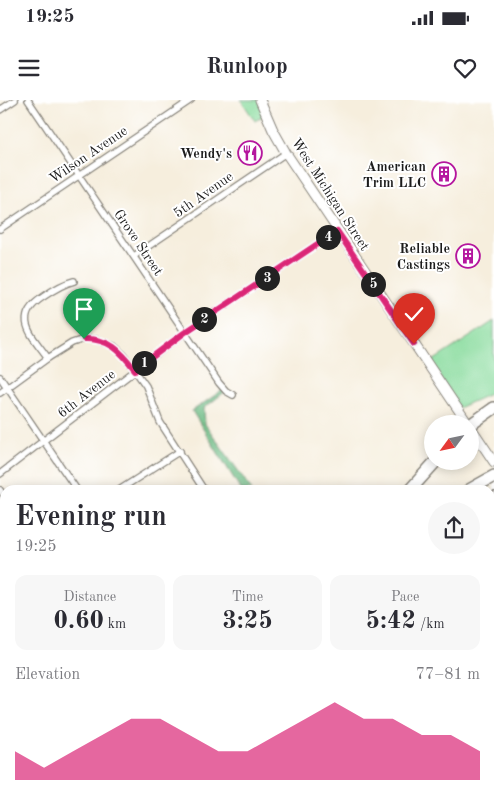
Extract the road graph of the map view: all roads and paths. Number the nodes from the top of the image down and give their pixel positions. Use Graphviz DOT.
graph roads {
  1 [pos="15,100"];
  2 [pos="28,100"];
  3 [pos="191,100"];
  4 [pos="260,100"];
  5 [pos="0,110"];
  6 [pos="286,153"];
  7 [pos="79,176"];
  8 [pos="0,229"];
  9 [pos="337,231"];
  10 [pos="134,256"];
  11 [pos="74,281"];
  12 [pos="184,333"];
  13 [pos="48,358"];
  14 [pos="135,370"];
  15 [pos="0,378"];
  16 [pos="7,388"];
  17 [pos="0,393"];
  18 [pos="233,395"];
  19 [pos="494,408"];
  20 [pos="462,415"];
  21 [pos="479,418"];
  22 [pos="479,440"];
  23 [pos="44,442"];
  24 [pos="180,451"];
  25 [pos="493,460"];
  26 [pos="428,470"];
  27 [pos="0,474"];
  28 [pos="494,476"];
  29 [pos="74,485"];
  30 [pos="127,485"];
  31 [pos="201,485"];
  32 [pos="414,485"];
  33 [pos="478,485"];
  1 -- 5 [label="street"];
  2 -- 7 [label="street, Grove Street"];
  3 -- 7 [label="street, Wilson Avenue"];
  4 -- 6 [label="main road, West Michigan Street"];
  6 -- 9 [label="main road, West Michigan Street"];
  6 -- 10 [label="street, 5th Avenue"];
  7 -- 8 [label="street, Wilson Avenue"];
  7 -- 10 [label="street, Grove Street"];
  9 -- 12 [label="street, 6th Avenue"];
  9 -- 20 [label="main road, West Michigan Street"];
  10 -- 12 [label="street, Grove Street"];
  11 -- 13 [label="street"];
  12 -- 14 [label="street, 6th Avenue"];
  12 -- 18 [label="street, Grove Street"];
  13 -- 14 [label="street"];
  13 -- 16 [label="street"];
  14 -- 23 [label="street, 6th Avenue"];
  14 -- 24 [label="street"];
  15 -- 16 [label="street"];
  16 -- 17 [label="street"];
  16 -- 23 [label="street"];
  19 -- 21 [label="highway"];
  22 -- 25 [label="main road, West Michigan Street"];
  23 -- 27 [label="street, 6th Avenue"];
  23 -- 29 [label="street"];
  24 -- 30 [label="street"];
  24 -- 31 [label="street"];
  26 -- 32 [label="highway"];
  28 -- 33 [label="highway"];
}
